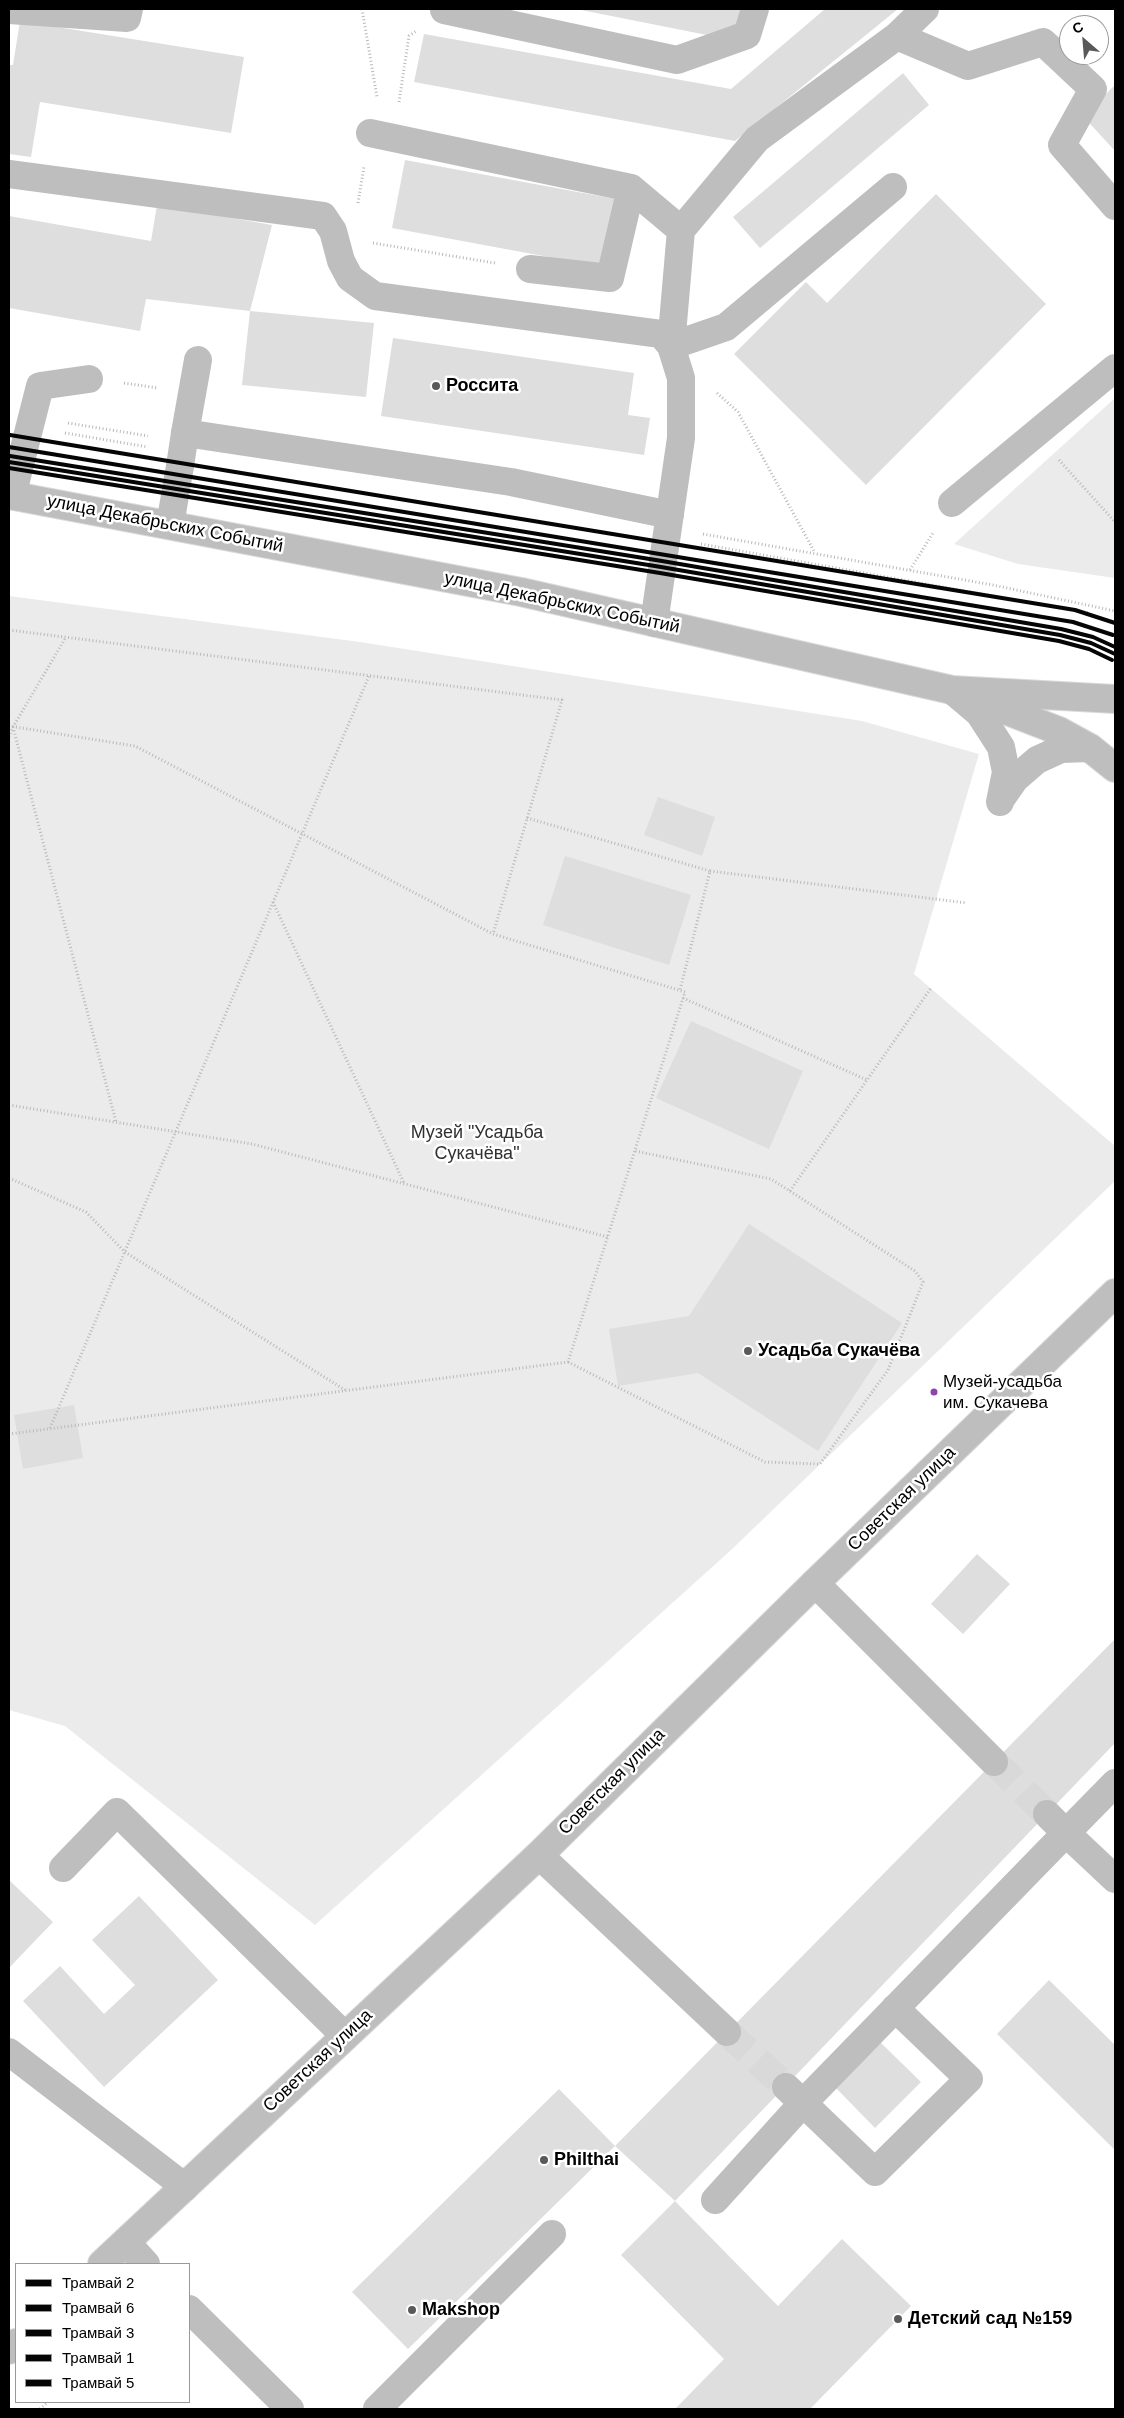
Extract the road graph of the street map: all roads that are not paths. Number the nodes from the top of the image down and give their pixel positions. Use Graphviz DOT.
graph roads {
  1 [pos="129,9"];
  2 [pos="756,9"];
  3 [pos="925,9"];
  4 [pos="9,10"];
  5 [pos="444,10"];
  6 [pos="897,36"];
  7 [pos="382,135"];
  8 [pos="9,174"];
  9 [pos="893,187"];
  10 [pos="631,188"];
  11 [pos="1115,206"];
  12 [pos="681,230"];
  13 [pos="530,268"];
  14 [pos="671,346"];
  15 [pos="198,360"];
  16 [pos="1115,368"];
  17 [pos="89,379"];
  18 [pos="185,433"];
  19 [pos="11,496"];
  20 [pos="952,503"];
  21 [pos="670,515"];
  22 [pos="170,525"];
  23 [pos="654,622"];
  24 [pos="952,690"];
  25 [pos="1115,699"];
  26 [pos="1090,748"];
  27 [pos="1115,768"];
  28 [pos="1115,1292"];
  29 [pos="815,1583"];
  30 [pos="994,1762"];
  31 [pos="1115,1783"];
  32 [pos="1047,1814"];
  33 [pos="1066,1834"];
  34 [pos="539,1855"];
  35 [pos="64,1868"];
  36 [pos="1115,1879"];
  37 [pos="895,2008"];
  38 [pos="727,2032"];
  39 [pos="345,2036"];
  40 [pos="9,2052"];
  41 [pos="794,2095"];
  42 [pos="185,2187"];
  43 [pos="715,2200"];
  44 [pos="552,2234"];
  45 [pos="126,2242"];
  46 [pos="103,2263"];
  47 [pos="145,2263"];
  48 [pos="190,2310"];
  49 [pos="290,2409"];
  50 [pos="377,2409"];
  1 -- 4 [label="main road"];
  2 -- 5 [label="main road"];
  3 -- 6 [label="main road"];
  6 -- 11 [label="main road"];
  6 -- 12 [label="main road"];
  7 -- 10 [label="main road"];
  8 -- 14 [label="main road"];
  9 -- 14 [label="main road"];
  10 -- 12 [label="main road"];
  10 -- 13 [label="main road"];
  12 -- 14 [label="main road"];
  14 -- 21 [label="main road"];
  15 -- 18 [label="main road"];
  16 -- 20 [label="main road"];
  17 -- 19 [label="main road"];
  18 -- 21 [label="main road"];
  18 -- 22 [label="main road, bridge"];
  19 -- 22 [label="main road, улица Декабрьских Событий"];
  21 -- 23 [label="main road"];
  22 -- 23 [label="main road, улица Декабрьских Событий"];
  23 -- 24 [label="main road, улица Декабрьских Событий"];
  24 -- 25 [label="main road, улица Декабрьских Событий"];
  24 -- 26 [label="main road"];
  24 -- 26 [label="main road"];
  26 -- 27 [label="main road"];
  28 -- 29 [label="main road, Советская улица"];
  29 -- 30 [label="main road"];
  29 -- 34 [label="main road, Советская улица"];
  31 -- 33 [label="main road"];
  32 -- 33 [label="main road"];
  33 -- 36 [label="main road"];
  33 -- 37 [label="main road"];
  34 -- 38 [label="main road"];
  34 -- 39 [label="main road, Советская улица"];
  35 -- 39 [label="main road"];
  37 -- 41 [label="main road"];
  37 -- 41 [label="main road"];
  39 -- 42 [label="main road, Советская улица"];
  40 -- 42 [label="main road"];
  41 -- 43 [label="main road"];
  42 -- 45 [label="main road, Советская улица"];
  44 -- 50 [label="main road"];
  45 -- 46 [label="main road, Советская улица"];
  45 -- 47 [label="main road"];
  48 -- 49 [label="main road"];
}
